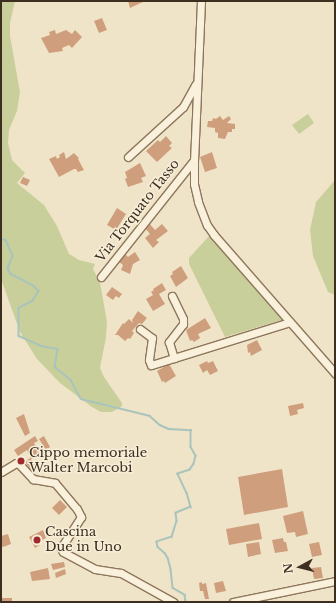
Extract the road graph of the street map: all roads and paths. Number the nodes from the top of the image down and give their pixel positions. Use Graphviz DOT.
graph roads {
  1 [pos="202,1"];
  2 [pos="197,82"];
  3 [pos="128,157"];
  4 [pos="194,160"];
  5 [pos="101,277"];
  6 [pos="172,296"];
  7 [pos="290,322"];
  8 [pos="140,329"];
  9 [pos="174,358"];
  10 [pos="335,373"];
  11 [pos="1,472"];
  12 [pos="335,581"];
  13 [pos="173,602"];
  14 [pos="233,602"];
  1 -- 2 [label="street, Via Torquato Tasso"];
  2 -- 3 [label="street, Via Torquato Tasso"];
  2 -- 4 [label="street, Via Torquato Tasso"];
  4 -- 5 [label="street, Via Torquato Tasso"];
  4 -- 7 [label="street, Via Torquato Tasso"];
  6 -- 9 [label="street"];
  7 -- 9 [label="street"];
  7 -- 10 [label="street, Via Torquato Tasso"];
  8 -- 9 [label="street"];
  11 -- 13 [label="street"];
  12 -- 14 [label="street"];
}
